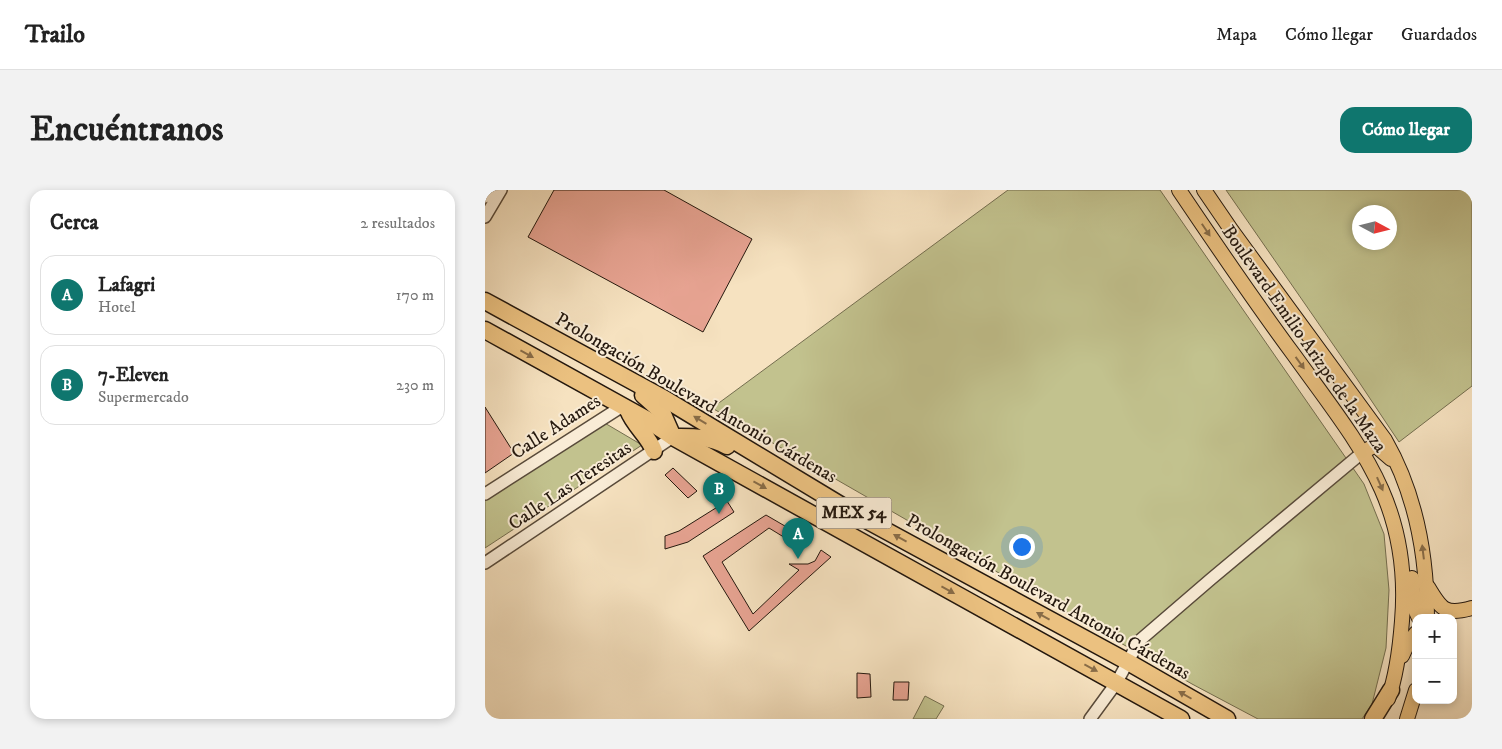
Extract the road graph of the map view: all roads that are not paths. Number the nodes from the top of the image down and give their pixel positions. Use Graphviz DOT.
graph roads {
  1 [pos="489,190"];
  2 [pos="501,190"];
  3 [pos="1179,190"];
  4 [pos="1204,190"];
  5 [pos="485,197"];
  6 [pos="485,217"];
  7 [pos="485,301"];
  8 [pos="485,330"];
  9 [pos="577,351"];
  10 [pos="624,408"];
  11 [pos="673,437"];
  12 [pos="654,451"];
  13 [pos="1363,452"];
  14 [pos="1396,459"];
  15 [pos="814,488"];
  16 [pos="485,494"];
  17 [pos="1398,535"];
  18 [pos="485,563"];
  19 [pos="1427,586"];
  20 [pos="1472,608"];
  21 [pos="1417,614"];
  22 [pos="1427,614"];
  23 [pos="1412,638"];
  24 [pos="1128,662"];
  25 [pos="1117,682"];
  26 [pos="1393,683"];
  27 [pos="1412,703"];
  28 [pos="1090,719"];
  29 [pos="1181,719"];
  30 [pos="1227,719"];
  31 [pos="1373,719"];
  32 [pos="1381,719"];
  33 [pos="1407,719"];
  1 -- 5 [label="street"];
  2 -- 6 [label="street"];
  3 -- 13 [label="main road, Boulevard Emilio Arizpe de la Maza, one-way"];
  4 -- 14 [label="main road, Boulevard Emilio Arizpe de la Maza"];
  7 -- 9 [label="highway, Prolongación Boulevard Antonio Cárdenas / MEX 54"];
  8 -- 10 [label="highway, MEX 54, one-way"];
  9 -- 11 [label="highway"];
  15 -- 9 [label="highway, Prolongación Boulevard Antonio Cárdenas / MEX 54, one-way"];
  10 -- 11 [label="highway, MEX 54"];
  10 -- 12 [label="highway"];
  10 -- 16 [label="street, Calle Adames"];
  11 -- 12 [label="street, Calle Las Teresitas"];
  11 -- 15 [label="highway"];
  11 -- 25 [label="highway, MEX 54, one-way"];
  12 -- 18 [label="street, Calle Las Teresitas"];
  13 -- 14 [label="main road"];
  13 -- 17 [label="main road, Boulevard Emilio Arizpe de la Maza, one-way"];
  13 -- 24 [label="street"];
  19 -- 14 [label="main road, Boulevard Emilio Arizpe de la Maza, one-way"];
  24 -- 15 [label="highway, Prolongación Boulevard Antonio Cárdenas / MEX 54, one-way"];
  17 -- 21 [label="main road"];
  17 -- 26 [label="main road, Boulevard Emilio Arizpe de la Maza"];
  19 -- 20 [label="main road"];
  19 -- 22 [label="main road, Boulevard Emilio Arizpe de la Maza"];
  23 -- 26 [label="main road"];
  24 -- 25 [label="street"];
  30 -- 24 [label="highway, Prolongación Boulevard Antonio Cárdenas / MEX 54, one-way"];
  25 -- 28 [label="street"];
  25 -- 29 [label="highway, MEX 54"];
  26 -- 31 [label="highway"];
  26 -- 32 [label="main road, Boulevard Emilio Arizpe de la Maza"];
  27 -- 33 [label="main road"];
}
